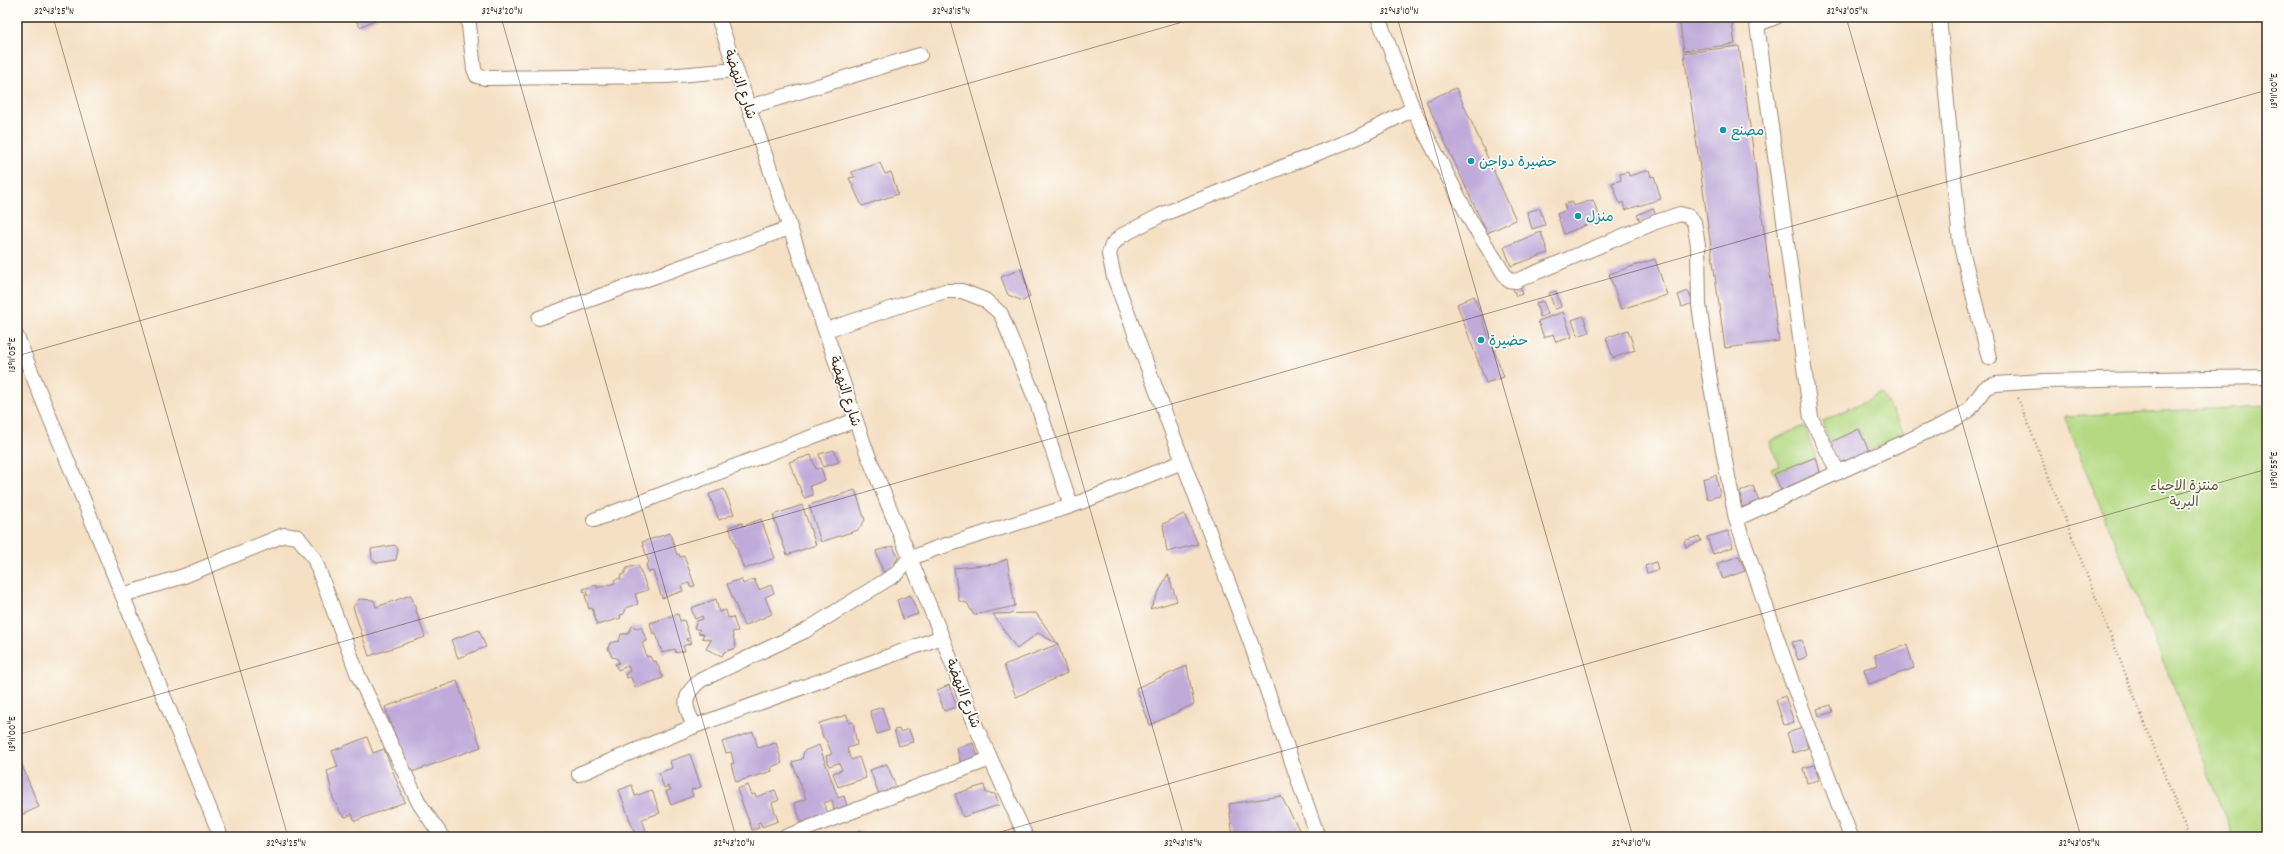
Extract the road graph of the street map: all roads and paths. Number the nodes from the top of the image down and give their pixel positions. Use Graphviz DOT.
graph roads {
  1 [pos="468,17"];
  2 [pos="718,17"];
  3 [pos="1378,17"];
  4 [pos="1776,17"];
  5 [pos="1939,17"];
  6 [pos="1757,21"];
  7 [pos="920,55"];
  8 [pos="736,70"];
  9 [pos="750,107"];
  10 [pos="1414,109"];
  11 [pos="789,228"];
  12 [pos="539,318"];
  13 [pos="826,330"];
  14 [pos="17,337"];
  15 [pos="1988,358"];
  16 [pos="2267,377"];
  17 [pos="2012,383"];
  18 [pos="856,420"];
  19 [pos="1182,462"];
  20 [pos="1838,472"];
  21 [pos="1071,506"];
  22 [pos="1736,519"];
  23 [pos="594,520"];
  24 [pos="909,559"];
  25 [pos="123,595"];
  26 [pos="942,637"];
  27 [pos="695,726"];
  28 [pos="990,759"];
  29 [pos="579,774"];
  30 [pos="221,837"];
  31 [pos="442,837"];
  32 [pos="785,837"];
  33 [pos="1026,837"];
  34 [pos="1318,837"];
  35 [pos="1851,837"];
  36 [pos="2189,837"];
  1 -- 8 [label="street"];
  2 -- 8 [label="street, شارع النهضة"];
  3 -- 10 [label="street"];
  4 -- 6 [label="street"];
  5 -- 15 [label="street"];
  6 -- 20 [label="street"];
  7 -- 9 [label="street"];
  8 -- 9 [label="street, شارع النهضة"];
  9 -- 11 [label="street, شارع النهضة"];
  10 -- 19 [label="street"];
  10 -- 22 [label="street"];
  11 -- 12 [label="street"];
  11 -- 13 [label="street, شارع النهضة"];
  13 -- 18 [label="street, شارع النهضة"];
  13 -- 21 [label="street"];
  14 -- 25 [label="street"];
  16 -- 17 [label="street"];
  17 -- 20 [label="street"];
  17 -- 36 [label="path"];
  18 -- 23 [label="street"];
  18 -- 24 [label="street, شارع النهضة"];
  19 -- 21 [label="street"];
  19 -- 34 [label="street"];
  20 -- 22 [label="street"];
  21 -- 24 [label="street"];
  22 -- 35 [label="street"];
  24 -- 26 [label="street, شارع النهضة"];
  24 -- 27 [label="street"];
  25 -- 30 [label="street"];
  25 -- 31 [label="street"];
  26 -- 27 [label="street"];
  26 -- 28 [label="street, شارع النهضة"];
  27 -- 29 [label="street"];
  28 -- 32 [label="street"];
  28 -- 33 [label="street, شارع النهضة"];
}
